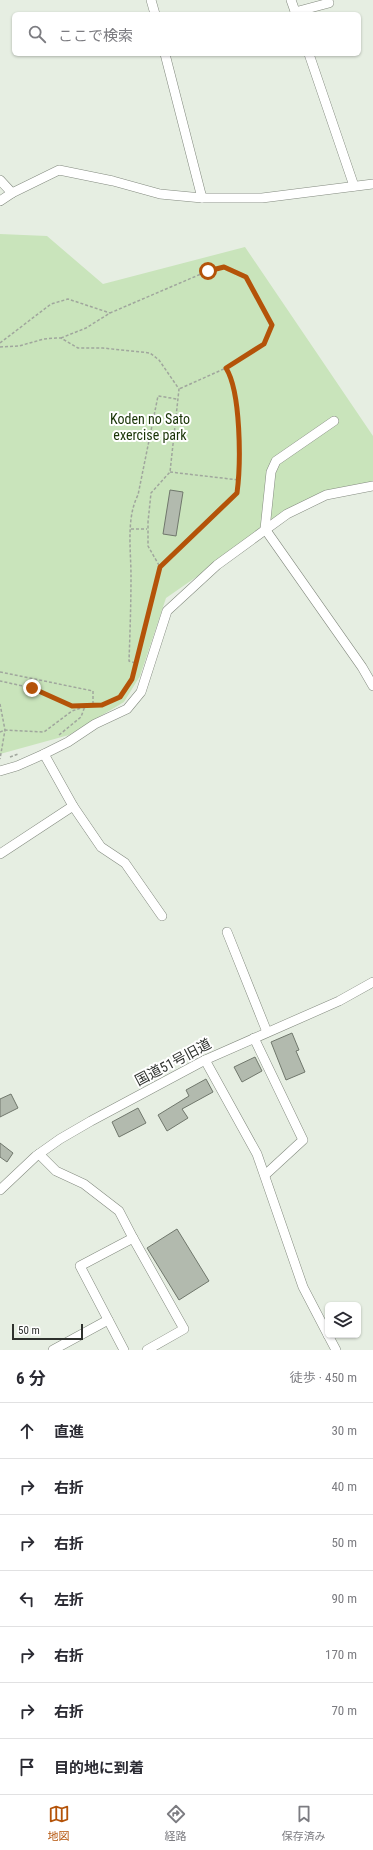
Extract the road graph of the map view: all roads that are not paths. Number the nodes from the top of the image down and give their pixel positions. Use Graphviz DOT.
graph roads {
  1 [pos="151,0"];
  2 [pos="291,0"];
  3 [pos="329,3"];
  4 [pos="154,12"];
  5 [pos="296,12"];
  6 [pos="299,12"];
  7 [pos="166,56"];
  8 [pos="310,56"];
  9 [pos="0,180"];
  10 [pos="373,184"];
  11 [pos="354,186"];
  12 [pos="12,193"];
  13 [pos="202,198"];
  14 [pos="0,201"];
  15 [pos="334,420"];
  16 [pos="373,486"];
  17 [pos="265,529"];
  18 [pos="373,686"];
  19 [pos="44,754"];
  20 [pos="0,771"];
  21 [pos="73,806"];
  22 [pos="0,854"];
  23 [pos="162,916"];
  24 [pos="227,932"];
  25 [pos="373,982"];
  26 [pos="267,1032"];
  27 [pos="254,1038"];
  28 [pos="205,1060"];
  29 [pos="39,1154"];
  30 [pos="265,1175"];
  31 [pos="0,1177"];
  32 [pos="10,1181"];
  33 [pos="0,1190"];
  34 [pos="134,1238"];
  35 [pos="108,1320"];
  36 [pos="325,1329"];
  37 [pos="330,1338"];
  38 [pos="53,1350"];
  39 [pos="124,1350"];
  40 [pos="148,1350"];
  41 [pos="336,1350"];
  1 -- 4 [label="street"];
  2 -- 5 [label="street"];
  3 -- 6 [label="street"];
  7 -- 13 [label="street"];
  8 -- 11 [label="street"];
  9 -- 12 [label="street"];
  10 -- 11 [label="street"];
  11 -- 13 [label="street"];
  12 -- 13 [label="street"];
  12 -- 14 [label="street"];
  15 -- 17 [label="street"];
  16 -- 17 [label="street"];
  17 -- 18 [label="street"];
  17 -- 19 [label="street"];
  19 -- 20 [label="street"];
  19 -- 21 [label="street"];
  21 -- 22 [label="street"];
  21 -- 23 [label="street"];
  24 -- 26 [label="street"];
  25 -- 26 [label="street, 国道51号旧道"];
  26 -- 27 [label="street, 国道51号旧道"];
  27 -- 28 [label="street, 国道51号旧道"];
  27 -- 30 [label="street"];
  28 -- 29 [label="street, 国道51号旧道"];
  28 -- 30 [label="street"];
  29 -- 32 [label="street, 国道51号旧道"];
  29 -- 34 [label="street"];
  30 -- 36 [label="street"];
  31 -- 32 [label="street"];
  32 -- 33 [label="street, 国道51号旧道"];
  34 -- 35 [label="street"];
  34 -- 40 [label="street"];
  35 -- 38 [label="street"];
  35 -- 39 [label="street"];
  37 -- 41 [label="street"];
}
